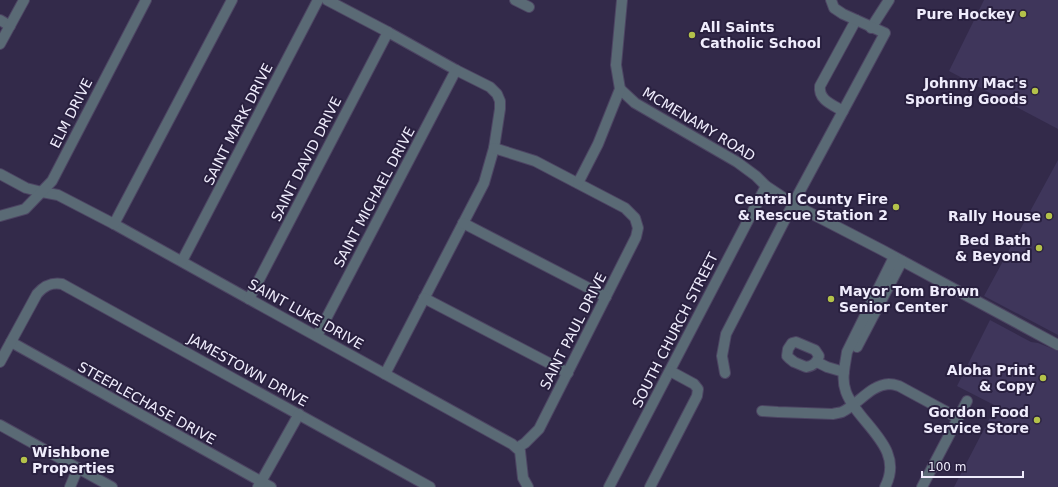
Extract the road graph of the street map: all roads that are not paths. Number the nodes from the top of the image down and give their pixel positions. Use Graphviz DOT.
graph roads {
  1 [pos="24,0"];
  2 [pos="146,0"];
  3 [pos="232,0"];
  4 [pos="318,0"];
  5 [pos="327,0"];
  6 [pos="515,0"];
  7 [pos="622,0"];
  8 [pos="831,0"];
  9 [pos="889,0"];
  10 [pos="529,7"];
  11 [pos="0,20"];
  12 [pos="856,20"];
  13 [pos="10,26"];
  14 [pos="871,28"];
  15 [pos="388,32"];
  16 [pos="0,44"];
  17 [pos="456,70"];
  18 [pos="620,89"];
  19 [pos="843,111"];
  20 [pos="494,148"];
  21 [pos="0,174"];
  22 [pos="578,183"];
  23 [pos="766,186"];
  24 [pos="42,192"];
  25 [pos="793,204"];
  26 [pos="0,216"];
  27 [pos="463,223"];
  28 [pos="114,224"];
  29 [pos="898,259"];
  30 [pos="182,261"];
  31 [pos="606,297"];
  32 [pos="424,298"];
  33 [pos="249,299"];
  34 [pos="317,336"];
  35 [pos="11,342"];
  36 [pos="1058,344"];
  37 [pos="0,362"];
  38 [pos="817,362"];
  39 [pos="845,368"];
  40 [pos="670,371"];
  41 [pos="568,373"];
  42 [pos="725,373"];
  43 [pos="385,374"];
  44 [pos="967,401"];
  45 [pos="853,405"];
  46 [pos="762,411"];
  47 [pos="299,414"];
  48 [pos="958,418"];
  49 [pos="0,425"];
  50 [pos="517,448"];
  51 [pos="78,468"];
  52 [pos="259,484"];
  53 [pos="70,487"];
  54 [pos="112,487"];
  55 [pos="271,487"];
  56 [pos="430,487"];
  57 [pos="528,487"];
  58 [pos="609,487"];
  59 [pos="650,487"];
  60 [pos="885,487"];
  61 [pos="922,487"];
  1 -- 13 [label="street"];
  2 -- 24 [label="street, ELM DRIVE"];
  3 -- 28 [label="street"];
  4 -- 30 [label="street, SAINT MARK DRIVE"];
  5 -- 15 [label="street"];
  6 -- 10 [label="street"];
  7 -- 18 [label="street"];
  8 -- 12 [label="street"];
  9 -- 14 [label="street"];
  11 -- 13 [label="street"];
  12 -- 14 [label="street"];
  12 -- 19 [label="street"];
  13 -- 16 [label="street"];
  14 -- 19 [label="street"];
  15 -- 17 [label="street"];
  15 -- 33 [label="street, SAINT DAVID DRIVE"];
  17 -- 20 [label="street"];
  17 -- 34 [label="street, SAINT MICHAEL DRIVE"];
  18 -- 22 [label="street"];
  18 -- 23 [label="street, MCMENAMY ROAD"];
  19 -- 25 [label="street"];
  20 -- 22 [label="street"];
  20 -- 27 [label="street"];
  21 -- 24 [label="street, SAINT LUKE DRIVE"];
  22 -- 31 [label="street, SAINT PAUL DRIVE"];
  23 -- 25 [label="street, MCMENAMY ROAD"];
  23 -- 40 [label="street, SOUTH CHURCH STREET"];
  24 -- 26 [label="street, ELM DRIVE"];
  24 -- 28 [label="street, SAINT LUKE DRIVE"];
  25 -- 29 [label="street, MCMENAMY ROAD"];
  25 -- 42 [label="street"];
  27 -- 31 [label="street"];
  27 -- 32 [label="street"];
  28 -- 30 [label="street, SAINT LUKE DRIVE"];
  29 -- 36 [label="street, MCMENAMY ROAD"];
  29 -- 39 [label="street"];
  30 -- 33 [label="street, SAINT LUKE DRIVE"];
  31 -- 41 [label="street, SAINT PAUL DRIVE"];
  32 -- 41 [label="street"];
  32 -- 43 [label="street"];
  33 -- 34 [label="street, SAINT LUKE DRIVE"];
  34 -- 43 [label="street, SAINT LUKE DRIVE"];
  35 -- 37 [label="street"];
  35 -- 47 [label="street, JAMESTOWN DRIVE"];
  35 -- 52 [label="street, STEEPLECHASE DRIVE"];
  38 -- 39 [label="street"];
  39 -- 45 [label="street"];
  40 -- 58 [label="street, SOUTH CHURCH STREET"];
  40 -- 59 [label="street"];
  41 -- 50 [label="street, SAINT PAUL DRIVE"];
  43 -- 50 [label="street, SAINT LUKE DRIVE"];
  44 -- 48 [label="street"];
  45 -- 46 [label="street"];
  45 -- 48 [label="street"];
  45 -- 60 [label="street"];
  47 -- 52 [label="street"];
  47 -- 56 [label="street, JAMESTOWN DRIVE"];
  48 -- 61 [label="street"];
  49 -- 51 [label="street"];
  50 -- 57 [label="street"];
  51 -- 53 [label="street"];
  51 -- 54 [label="street"];
  52 -- 55 [label="street, STEEPLECHASE DRIVE"];
}
